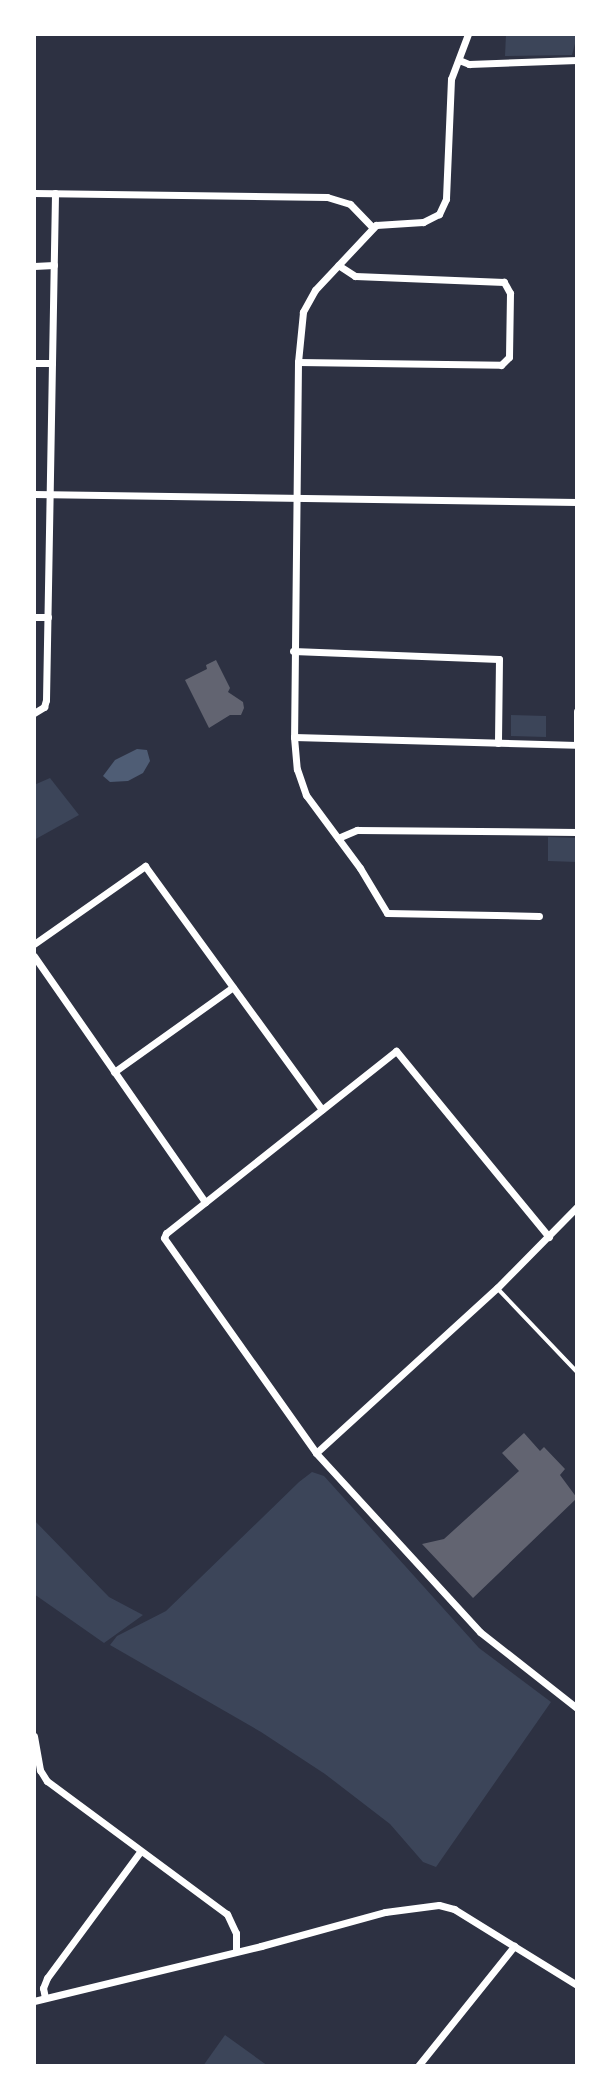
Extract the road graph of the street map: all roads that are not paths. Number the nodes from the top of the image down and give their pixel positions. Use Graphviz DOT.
graph roads {
  1 [pos="468,34"];
  2 [pos="459,60"];
  3 [pos="577,60"];
  4 [pos="34,193"];
  5 [pos="55,193"];
  6 [pos="373,228"];
  7 [pos="54,265"];
  8 [pos="338,265"];
  9 [pos="34,266"];
  10 [pos="298,362"];
  11 [pos="34,363"];
  12 [pos="52,363"];
  13 [pos="34,494"];
  14 [pos="50,495"];
  15 [pos="295,500"];
  16 [pos="577,502"];
  17 [pos="34,617"];
  18 [pos="48,617"];
  19 [pos="293,651"];
  20 [pos="577,711"];
  21 [pos="34,713"];
  22 [pos="294,737"];
  23 [pos="498,743"];
  24 [pos="577,745"];
  25 [pos="577,832"];
  26 [pos="338,838"];
  27 [pos="539,916"];
  28 [pos="34,944"];
  29 [pos="34,956"];
  30 [pos="233,987"];
  31 [pos="114,1072"];
  32 [pos="322,1110"];
  33 [pos="205,1202"];
  34 [pos="577,1207"];
  35 [pos="549,1237"];
  36 [pos="497,1288"];
  37 [pos="577,1372"];
  38 [pos="316,1453"];
  39 [pos="577,1708"];
  40 [pos="34,1736"];
  41 [pos="36,1756"];
  42 [pos="140,1852"];
  43 [pos="514,1946"];
  44 [pos="236,1950"];
  45 [pos="577,1985"];
  46 [pos="45,1998"];
  47 [pos="34,2001"];
  48 [pos="418,2066"];
  1 -- 2 [label="street"];
  2 -- 3 [label="street"];
  2 -- 6 [label="street"];
  4 -- 5 [label="street"];
  5 -- 6 [label="street"];
  5 -- 7 [label="street"];
  6 -- 8 [label="street"];
  7 -- 9 [label="street"];
  7 -- 12 [label="street"];
  8 -- 10 [label="street"];
  8 -- 10 [label="street"];
  10 -- 15 [label="street"];
  11 -- 12 [label="street"];
  12 -- 14 [label="street"];
  13 -- 14 [label="street"];
  14 -- 15 [label="street"];
  14 -- 18 [label="street"];
  15 -- 16 [label="street"];
  15 -- 19 [label="street"];
  17 -- 18 [label="street"];
  18 -- 21 [label="street"];
  19 -- 22 [label="street"];
  19 -- 23 [label="street"];
  20 -- 24 [label="street"];
  22 -- 23 [label="street"];
  22 -- 26 [label="street"];
  23 -- 24 [label="street"];
  25 -- 26 [label="street"];
  26 -- 27 [label="street"];
  28 -- 30 [label="street"];
  29 -- 31 [label="street"];
  30 -- 31 [label="street"];
  30 -- 32 [label="street"];
  31 -- 33 [label="street"];
  32 -- 33 [label="street"];
  32 -- 35 [label="street"];
  33 -- 38 [label="street"];
  34 -- 35 [label="street"];
  35 -- 36 [label="street"];
  36 -- 37 [label="lane"];
  36 -- 38 [label="street"];
  38 -- 39 [label="street"];
  40 -- 41 [label="street"];
  41 -- 42 [label="street"];
  42 -- 44 [label="street"];
  42 -- 46 [label="street"];
  43 -- 44 [label="street"];
  43 -- 45 [label="street"];
  43 -- 48 [label="street"];
  44 -- 46 [label="street"];
  46 -- 47 [label="street"];
}
